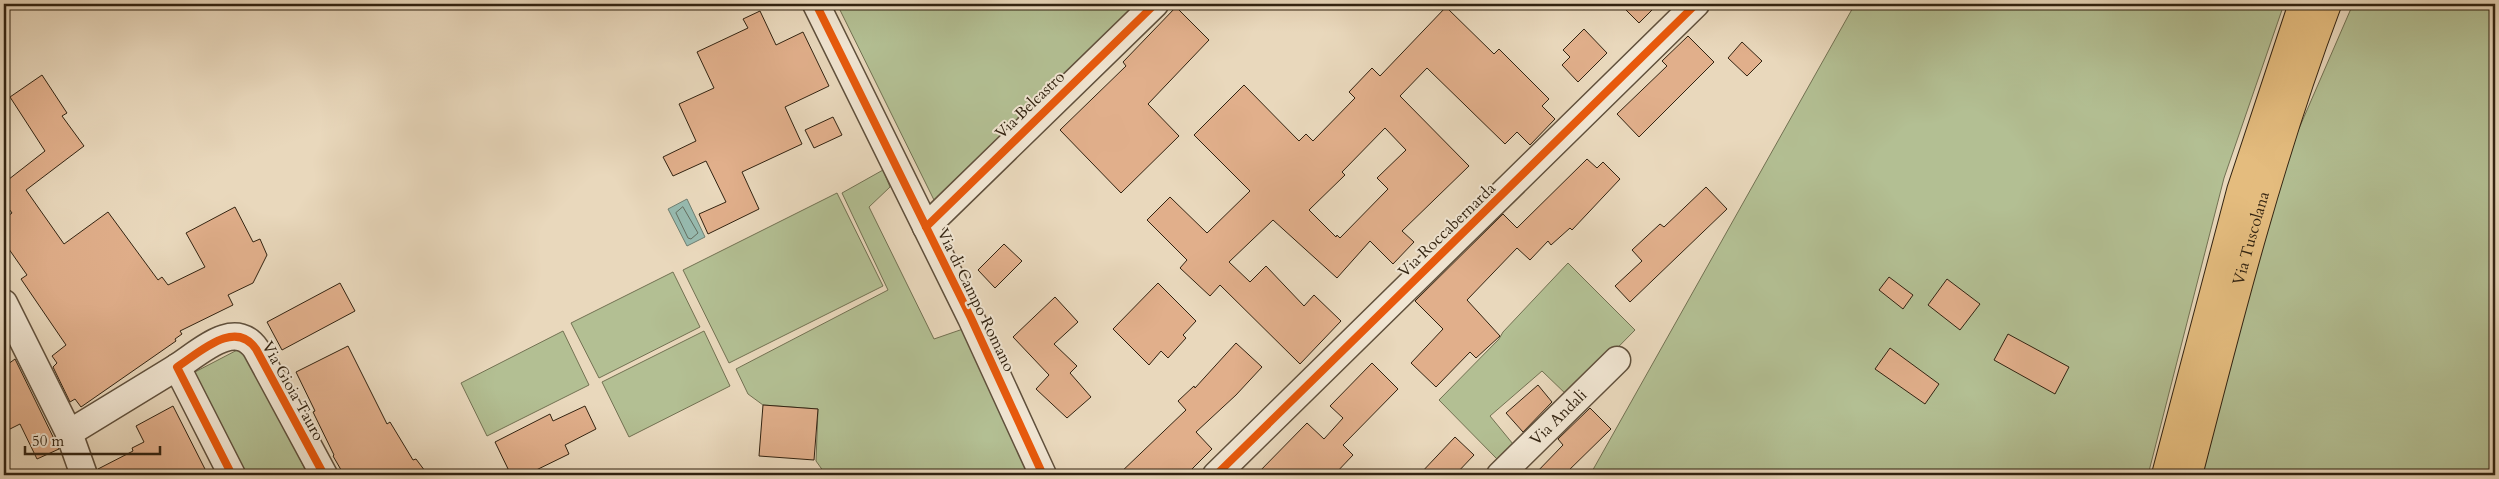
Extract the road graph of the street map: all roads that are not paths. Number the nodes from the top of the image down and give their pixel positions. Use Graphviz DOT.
graph roads {
  1 [pos="816,4"];
  2 [pos="1155,4"];
  3 [pos="1696,4"];
  4 [pos="2304,4"];
  5 [pos="2327,4"];
  6 [pos="926,227"];
  7 [pos="4,302"];
  8 [pos="12,339"];
  9 [pos="1617,360"];
  10 [pos="177,367"];
  11 [pos="69,433"];
  12 [pos="84,475"];
  13 [pos="232,475"];
  14 [pos="324,475"];
  15 [pos="1043,475"];
  16 [pos="1216,475"];
  17 [pos="1500,475"];
  18 [pos="2166,475"];
  19 [pos="2188,475"];
  1 -- 6 [label="street, Via di Campo Romano"];
  2 -- 6 [label="street, Via Belcastro"];
  3 -- 16 [label="street, Via Roccabernarda"];
  4 -- 18 [label="main road, Via Tuscolana"];
  5 -- 19 [label="main road, Via Tuscolana"];
  6 -- 15 [label="street, Via di Campo Romano"];
  7 -- 8 [label="street"];
  8 -- 11 [label="street"];
  9 -- 17 [label="street, Via Andali"];
  10 -- 11 [label="street"];
  10 -- 13 [label="street"];
  10 -- 14 [label="street, Via Gioia Tauro"];
  11 -- 12 [label="street"];
}
